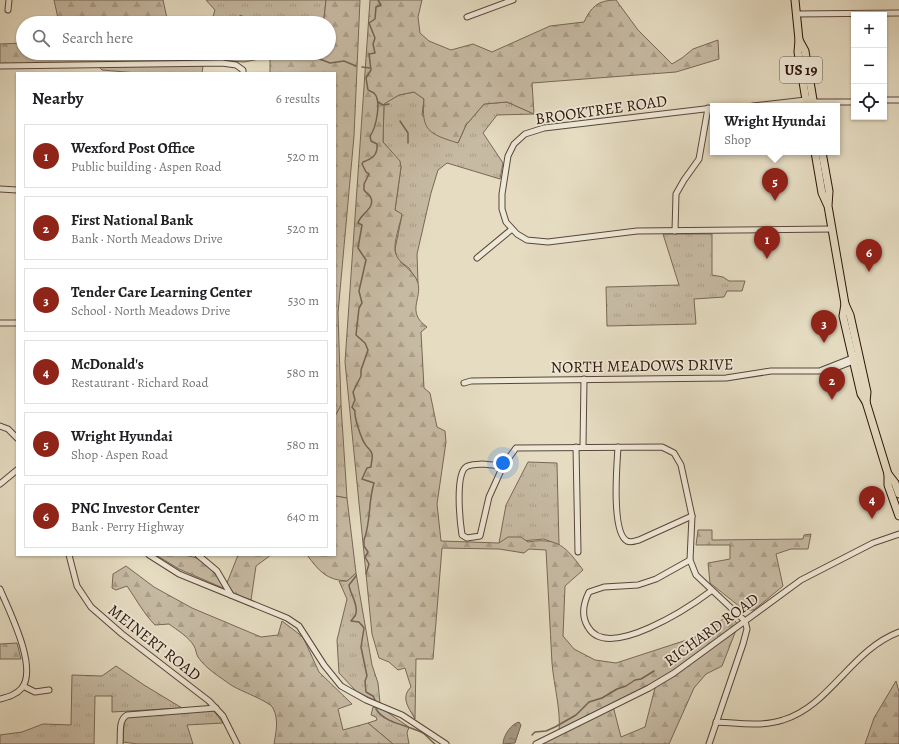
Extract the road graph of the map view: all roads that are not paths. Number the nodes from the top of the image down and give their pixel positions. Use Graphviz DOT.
graph roads {
  1 [pos="9,0"];
  2 [pos="513,0"];
  3 [pos="795,0"];
  4 [pos="8,10"];
  5 [pos="899,13"];
  6 [pos="796,14"];
  7 [pos="467,17"];
  8 [pos="0,66"];
  9 [pos="243,72"];
  10 [pos="887,100"];
  11 [pos="899,100"];
  12 [pos="851,102"];
  13 [pos="810,103"];
  14 [pos="832,103"];
  15 [pos="710,108"];
  16 [pos="710,112"];
  17 [pos="816,155"];
  18 [pos="823,155"];
  19 [pos="0,189"];
  20 [pos="16,190"];
  21 [pos="828,206"];
  22 [pos="512,229"];
  23 [pos="832,229"];
  24 [pos="675,231"];
  25 [pos="477,258"];
  26 [pos="0,323"];
  27 [pos="16,323"];
  28 [pos="855,359"];
  29 [pos="584,379"];
  30 [pos="464,383"];
  31 [pos="0,426"];
  32 [pos="16,437"];
  33 [pos="583,446"];
  34 [pos="576,447"];
  35 [pos="618,447"];
  36 [pos="503,466"];
  37 [pos="16,471"];
  38 [pos="888,474"];
  39 [pos="0,484"];
  40 [pos="899,494"];
  41 [pos="692,516"];
  42 [pos="899,516"];
  43 [pos="899,534"];
  44 [pos="578,552"];
  45 [pos="69,556"];
  46 [pos="151,556"];
  47 [pos="199,556"];
  48 [pos="690,560"];
  49 [pos="0,589"];
  50 [pos="711,591"];
  51 [pos="231,595"];
  52 [pos="744,621"];
  53 [pos="899,632"];
  54 [pos="23,686"];
  55 [pos="49,690"];
  56 [pos="0,698"];
  57 [pos="216,708"];
  58 [pos="716,722"];
  59 [pos="120,744"];
  60 [pos="237,744"];
  61 [pos="446,744"];
  62 [pos="536,744"];
  63 [pos="709,744"];
  1 -- 4 [label="street"];
  2 -- 7 [label="street"];
  3 -- 6 [label="highway, US 19"];
  5 -- 6 [label="street"];
  6 -- 13 [label="highway, US 19"];
  8 -- 9 [label="street"];
  10 -- 11 [label="street"];
  12 -- 14 [label="street"];
  15 -- 22 [label="street, BROOKTREE ROAD"];
  16 -- 24 [label="street"];
  17 -- 21 [label="highway"];
  18 -- 21 [label="highway"];
  19 -- 20 [label="street"];
  21 -- 23 [label="highway"];
  22 -- 24 [label="street"];
  22 -- 25 [label="street"];
  23 -- 24 [label="street"];
  23 -- 28 [label="highway"];
  26 -- 27 [label="street"];
  28 -- 29 [label="street, NORTH MEADOWS DRIVE"];
  28 -- 38 [label="highway"];
  29 -- 30 [label="street, NORTH MEADOWS DRIVE"];
  29 -- 33 [label="street"];
  31 -- 32 [label="street"];
  33 -- 34 [label="street"];
  33 -- 35 [label="street"];
  34 -- 36 [label="street"];
  34 -- 44 [label="street"];
  35 -- 41 [label="street"];
  35 -- 41 [label="street"];
  36 -- 36 [label="street"];
  37 -- 39 [label="street"];
  38 -- 40 [label="highway"];
  38 -- 42 [label="highway"];
  41 -- 48 [label="street"];
  43 -- 52 [label="street, RICHARD ROAD"];
  45 -- 57 [label="street, MEINERT ROAD"];
  46 -- 51 [label="street"];
  47 -- 51 [label="street"];
  48 -- 50 [label="street"];
  48 -- 50 [label="street"];
  49 -- 54 [label="street"];
  50 -- 52 [label="street"];
  51 -- 61 [label="street"];
  52 -- 58 [label="street"];
  52 -- 62 [label="street, RICHARD ROAD"];
  53 -- 58 [label="street"];
  54 -- 55 [label="street"];
  54 -- 56 [label="street"];
  57 -- 59 [label="street"];
  57 -- 60 [label="street, MEINERT ROAD"];
  58 -- 63 [label="street"];
}
